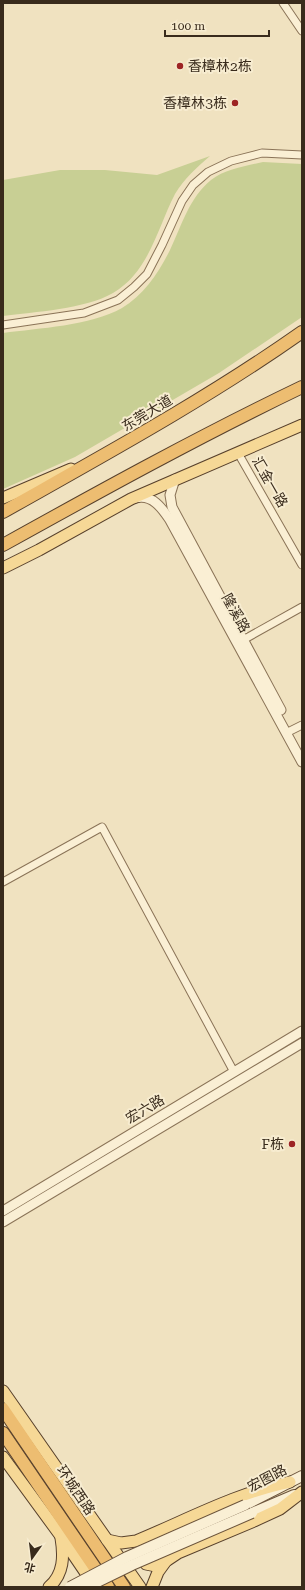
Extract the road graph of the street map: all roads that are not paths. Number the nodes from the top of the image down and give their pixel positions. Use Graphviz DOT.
graph roads {
  1 [pos="283,3"];
  2 [pos="302,31"];
  3 [pos="302,155"];
  4 [pos="3,325"];
  5 [pos="302,332"];
  6 [pos="302,387"];
  7 [pos="302,425"];
  8 [pos="119,447"];
  9 [pos="238,453"];
  10 [pos="175,479"];
  11 [pos="3,498"];
  12 [pos="131,499"];
  13 [pos="3,512"];
  14 [pos="5,545"];
  15 [pos="302,565"];
  16 [pos="3,568"];
  17 [pos="302,607"];
  18 [pos="243,640"];
  19 [pos="302,725"];
  20 [pos="289,731"];
  21 [pos="302,750"];
  22 [pos="302,762"];
  23 [pos="3,882"];
  24 [pos="302,1031"];
  25 [pos="302,1043"];
  26 [pos="234,1072"];
  27 [pos="3,1211"];
  28 [pos="3,1222"];
  29 [pos="3,1391"];
  30 [pos="3,1409"];
  31 [pos="3,1434"];
  32 [pos="3,1457"];
  33 [pos="302,1476"];
  34 [pos="290,1482"];
  35 [pos="302,1492"];
  36 [pos="249,1509"];
  37 [pos="60,1535"];
  38 [pos="152,1535"];
  39 [pos="107,1540"];
  40 [pos="166,1561"];
  41 [pos="52,1585"];
  42 [pos="71,1587"];
  43 [pos="87,1587"];
  44 [pos="95,1587"];
  45 [pos="108,1587"];
  46 [pos="124,1587"];
  47 [pos="140,1587"];
  48 [pos="152,1587"];
  1 -- 2 [label="street"];
  3 -- 4 [label="street"];
  5 -- 8 [label="highway, 东莞大道"];
  6 -- 14 [label="highway"];
  7 -- 9 [label="main road"];
  8 -- 11 [label="main road"];
  8 -- 13 [label="highway, 东莞大道"];
  9 -- 10 [label="main road"];
  9 -- 15 [label="street, 汇金一路"];
  10 -- 12 [label="main road"];
  10 -- 18 [label="street, 隆溪路"];
  12 -- 16 [label="main road"];
  12 -- 20 [label="street, 隆溪路"];
  17 -- 18 [label="street"];
  18 -- 20 [label="street, 隆溪路"];
  19 -- 20 [label="street"];
  20 -- 21 [label="street, 隆溪路"];
  20 -- 22 [label="street, 隆溪路"];
  23 -- 26 [label="street"];
  24 -- 26 [label="street, 宏六路"];
  25 -- 28 [label="street, 宏六路"];
  26 -- 27 [label="street, 宏六路"];
  29 -- 39 [label="main road"];
  30 -- 46 [label="highway, 环城西路"];
  31 -- 45 [label="highway, 环城西路"];
  32 -- 37 [label="main road"];
  33 -- 34 [label="main road, 宏图路"];
  34 -- 36 [label="main road, 宏图路"];
  34 -- 38 [label="main road"];
  35 -- 36 [label="main road, 宏图路"];
  35 -- 40 [label="main road"];
  36 -- 42 [label="main road, bridge"];
  36 -- 43 [label="main road, bridge"];
  37 -- 41 [label="main road"];
  37 -- 44 [label="main road"];
  38 -- 39 [label="main road"];
  38 -- 40 [label="main road"];
  39 -- 47 [label="main road"];
  40 -- 48 [label="main road"];
  41 -- 42 [label="main road"];
}
